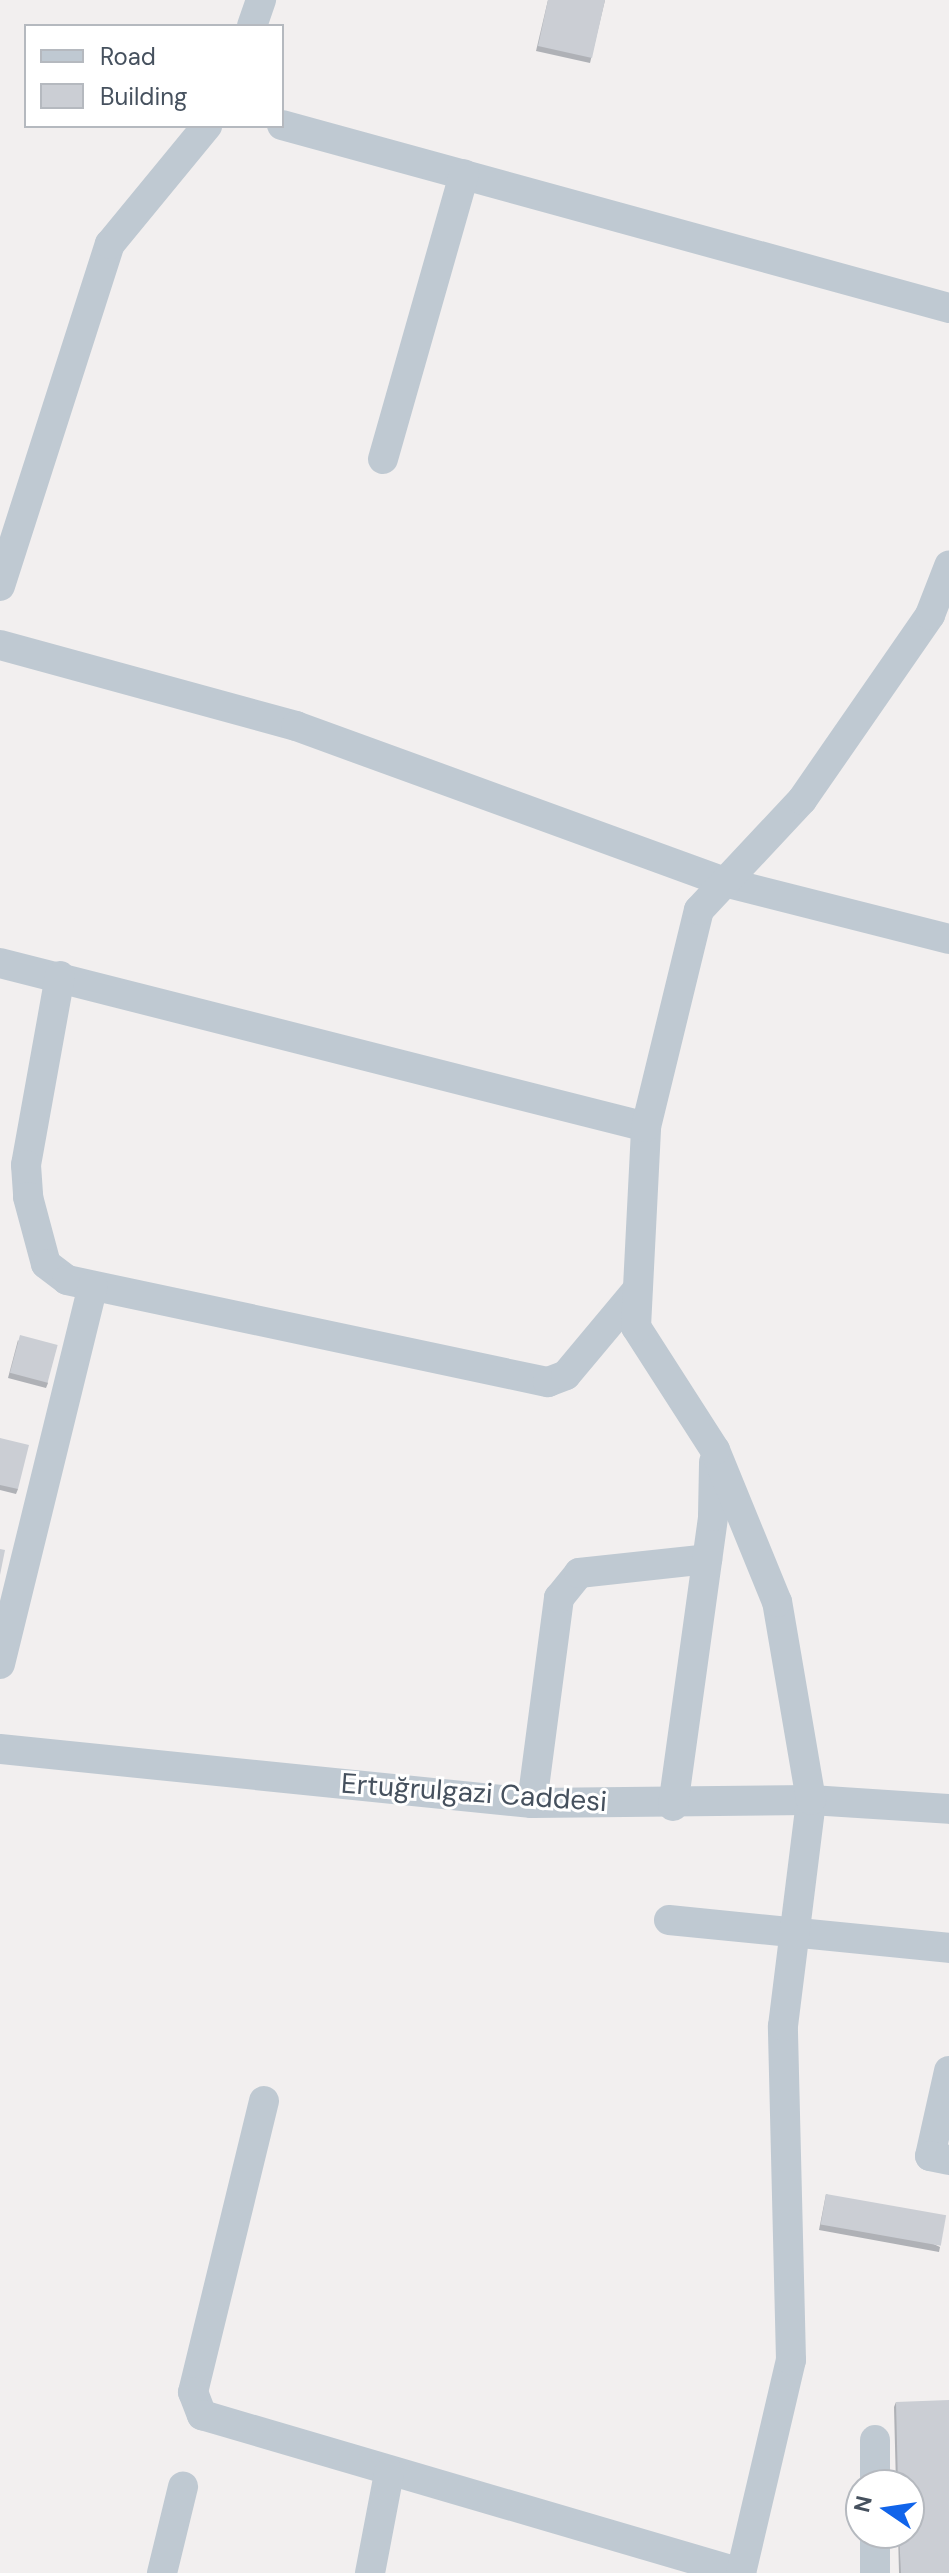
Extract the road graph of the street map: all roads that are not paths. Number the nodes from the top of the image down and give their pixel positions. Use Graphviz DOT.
graph roads {
  1 [pos="261,0"];
  2 [pos="253,24"];
  3 [pos="284,126"];
  4 [pos="205,128"];
  5 [pos="464,174"];
  6 [pos="949,308"];
  7 [pos="383,459"];
  8 [pos="949,566"];
  9 [pos="0,586"];
  10 [pos="0,645"];
  11 [pos="728,883"];
  12 [pos="949,939"];
  13 [pos="0,963"];
  14 [pos="60,976"];
  15 [pos="646,1127"];
  16 [pos="93,1286"];
  17 [pos="637,1290"];
  18 [pos="715,1450"];
  19 [pos="707,1559"];
  20 [pos="0,1664"];
  21 [pos="0,1749"];
  22 [pos="811,1800"];
  23 [pos="532,1803"];
  24 [pos="673,1806"];
  25 [pos="949,1809"];
  26 [pos="669,1920"];
  27 [pos="797,1937"];
  28 [pos="949,1948"];
  29 [pos="949,2071"];
  30 [pos="264,2101"];
  31 [pos="949,2160"];
  32 [pos="875,2440"];
  33 [pos="875,2469"];
  34 [pos="389,2473"];
  35 [pos="183,2487"];
  36 [pos="875,2549"];
  37 [pos="162,2573"];
  38 [pos="370,2573"];
  39 [pos="741,2573"];
  40 [pos="875,2573"];
  1 -- 2 [label="street"];
  3 -- 5 [label="street"];
  4 -- 9 [label="street"];
  5 -- 6 [label="street"];
  5 -- 7 [label="street"];
  8 -- 11 [label="street"];
  10 -- 11 [label="street"];
  11 -- 12 [label="street"];
  11 -- 15 [label="street"];
  13 -- 14 [label="street"];
  14 -- 15 [label="street"];
  14 -- 16 [label="street"];
  15 -- 17 [label="street"];
  16 -- 17 [label="street"];
  16 -- 20 [label="street"];
  17 -- 18 [label="street"];
  18 -- 19 [label="street"];
  18 -- 22 [label="street"];
  19 -- 23 [label="street"];
  19 -- 24 [label="street"];
  21 -- 23 [label="street, Ertuğrulgazi Caddesi"];
  22 -- 24 [label="street, Ertuğrulgazi Caddesi"];
  22 -- 25 [label="street, Ertuğrulgazi Caddesi"];
  22 -- 27 [label="street"];
  23 -- 24 [label="street, Ertuğrulgazi Caddesi"];
  26 -- 27 [label="street"];
  27 -- 28 [label="street"];
  27 -- 39 [label="street"];
  29 -- 31 [label="street"];
  30 -- 34 [label="street"];
  32 -- 33 [label="street"];
  34 -- 38 [label="street"];
  34 -- 39 [label="street"];
  35 -- 37 [label="street"];
  36 -- 40 [label="street"];
}
